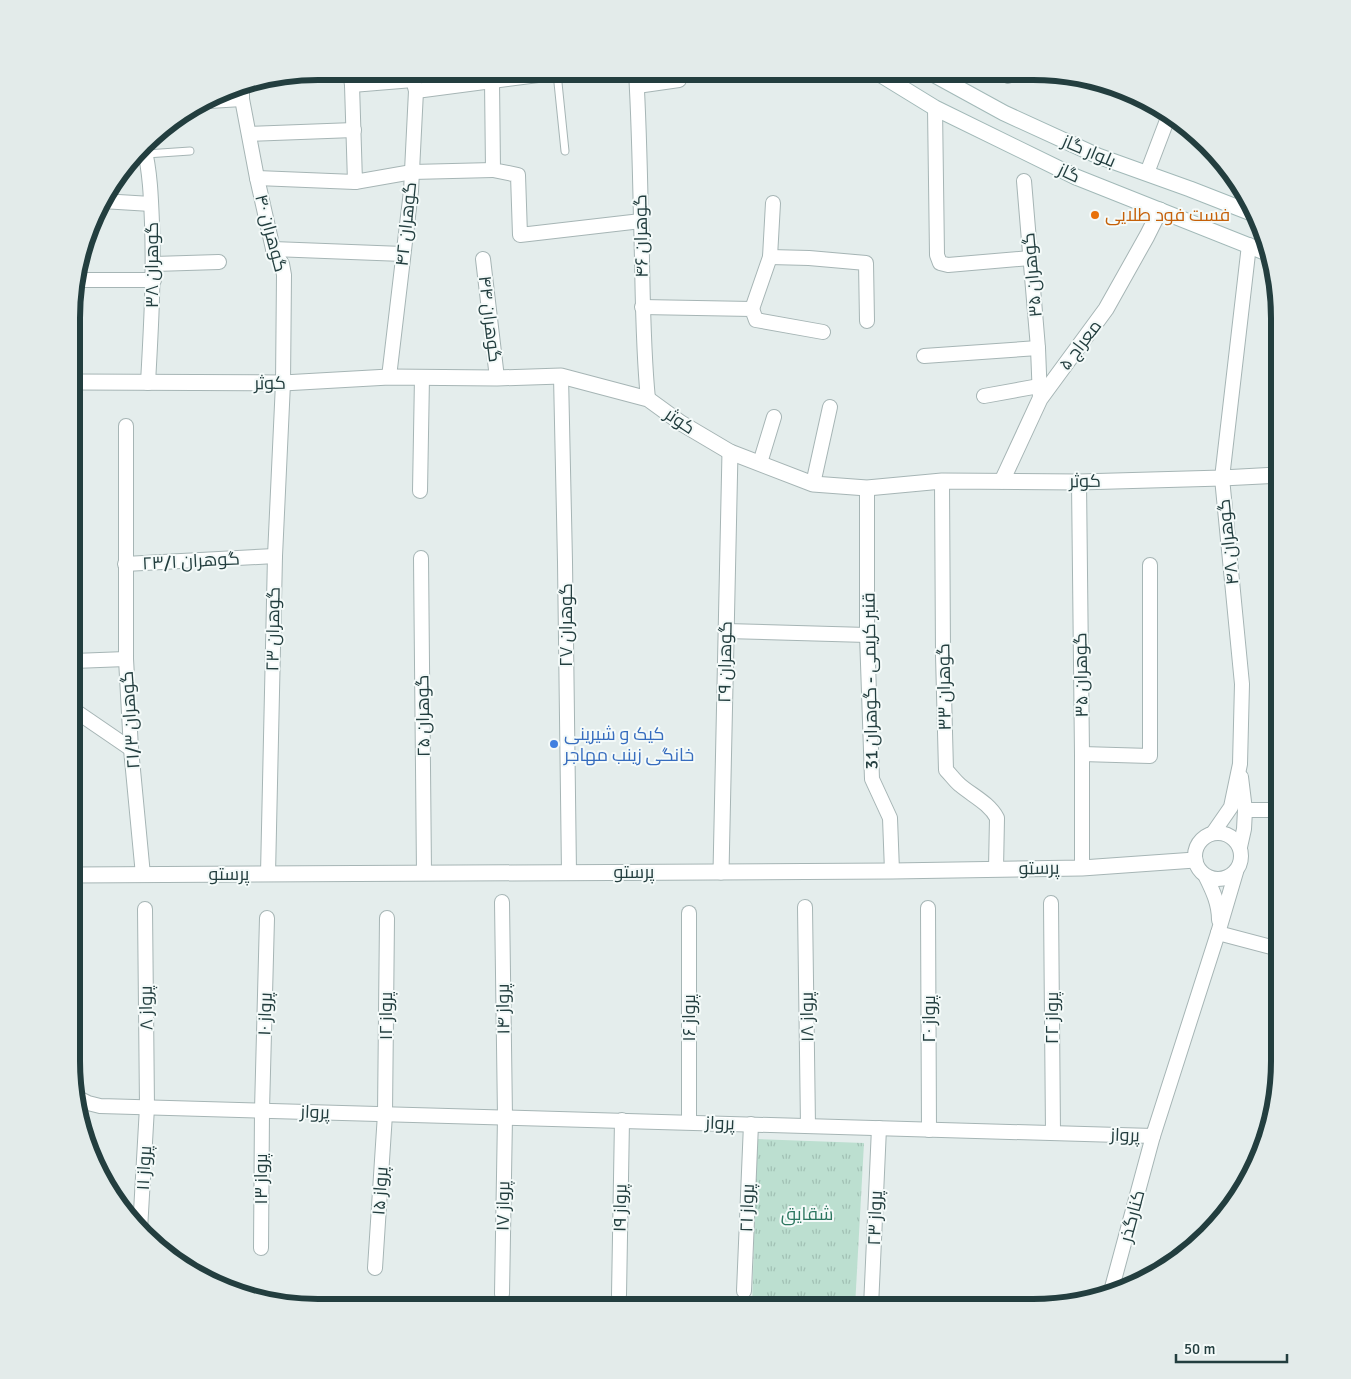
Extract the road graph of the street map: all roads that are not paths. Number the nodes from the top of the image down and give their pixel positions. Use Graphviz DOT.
graph roads {
  1 [pos="351,80"];
  2 [pos="392,80"];
  3 [pos="429,80"];
  4 [pos="491,80"];
  5 [pos="560,80"];
  6 [pos="637,80"];
  7 [pos="889,80"];
  8 [pos="944,80"];
  9 [pos="413,81"];
  10 [pos="242,93"];
  11 [pos="242,99"];
  12 [pos="223,100"];
  13 [pos="935,108"];
  14 [pos="1166,121"];
  15 [pos="354,130"];
  16 [pos="249,134"];
  17 [pos="150,150"];
  18 [pos="190,151"];
  19 [pos="565,151"];
  20 [pos="146,154"];
  21 [pos="493,170"];
  22 [pos="412,172"];
  23 [pos="1147,174"];
  24 [pos="257,178"];
  25 [pos="1024,181"];
  26 [pos="354,182"];
  27 [pos="111,202"];
  28 [pos="773,203"];
  29 [pos="151,204"];
  30 [pos="1244,209"];
  31 [pos="1160,210"];
  32 [pos="641,221"];
  33 [pos="1249,246"];
  34 [pos="273,249"];
  35 [pos="1261,250"];
  36 [pos="403,254"];
  37 [pos="770,257"];
  38 [pos="1030,258"];
  39 [pos="483,259"];
  40 [pos="218,262"];
  41 [pos="154,264"];
  42 [pos="83,280"];
  43 [pos="154,280"];
  44 [pos="642,307"];
  45 [pos="752,309"];
  46 [pos="867,321"];
  47 [pos="823,332"];
  48 [pos="1038,348"];
  49 [pos="924,356"];
  50 [pos="561,376"];
  51 [pos="389,377"];
  52 [pos="422,377"];
  53 [pos="497,378"];
  54 [pos="80,382"];
  55 [pos="148,383"];
  56 [pos="283,383"];
  57 [pos="1039,392"];
  58 [pos="984,396"];
  59 [pos="648,399"];
  60 [pos="830,407"];
  61 [pos="774,417"];
  62 [pos="126,426"];
  63 [pos="730,452"];
  64 [pos="760,464"];
  65 [pos="1271,475"];
  66 [pos="1222,478"];
  67 [pos="942,481"];
  68 [pos="1002,481"];
  69 [pos="1079,482"];
  70 [pos="814,484"];
  71 [pos="867,488"];
  72 [pos="420,490"];
  73 [pos="275,556"];
  74 [pos="421,558"];
  75 [pos="125,564"];
  76 [pos="1150,565"];
  77 [pos="726,631"];
  78 [pos="867,635"];
  79 [pos="126,659"];
  80 [pos="80,661"];
  81 [pos="80,714"];
  82 [pos="131,749"];
  83 [pos="1082,754"];
  84 [pos="1240,764"];
  85 [pos="1245,810"];
  86 [pos="1271,810"];
  87 [pos="1213,833"];
  88 [pos="1240,847"];
  89 [pos="1195,860"];
  90 [pos="1082,868"];
  91 [pos="996,869"];
  92 [pos="892,871"];
  93 [pos="721,872"];
  94 [pos="1236,872"];
  95 [pos="424,873"];
  96 [pos="569,873"];
  97 [pos="268,874"];
  98 [pos="80,875"];
  99 [pos="143,875"];
  100 [pos="1206,877"];
  101 [pos="502,902"];
  102 [pos="1051,903"];
  103 [pos="806,907"];
  104 [pos="928,908"];
  105 [pos="145,909"];
  106 [pos="689,913"];
  107 [pos="268,918"];
  108 [pos="387,918"];
  109 [pos="1218,933"];
  110 [pos="1271,947"];
  111 [pos="84,1101"];
  112 [pos="147,1106"];
  113 [pos="262,1110"];
  114 [pos="385,1114"];
  115 [pos="504,1117"];
  116 [pos="622,1120"];
  117 [pos="689,1122"];
  118 [pos="751,1124"];
  119 [pos="808,1126"];
  120 [pos="879,1128"];
  121 [pos="929,1130"];
  122 [pos="1053,1133"];
  123 [pos="1153,1136"];
  124 [pos="141,1220"];
  125 [pos="261,1248"];
  126 [pos="375,1268"];
  127 [pos="1113,1285"];
  128 [pos="744,1291"];
  129 [pos="502,1294"];
  130 [pos="619,1295"];
  131 [pos="871,1299"];
  1 -- 15 [label="street"];
  2 -- 9 [label="street"];
  3 -- 9 [label="street"];
  4 -- 21 [label="street"];
  5 -- 19 [label="lane"];
  6 -- 32 [label="street, گوهران ۴۶"];
  7 -- 13 [label="street, گاز"];
  8 -- 23 [label="street, بلوار گاز"];
  9 -- 22 [label="street, گوهران ۴۲"];
  10 -- 11 [label="street, گوهران ۴۰"];
  11 -- 12 [label="street"];
  11 -- 16 [label="street, گوهران ۴۰"];
  13 -- 31 [label="street, گاز"];
  13 -- 38 [label="street"];
  14 -- 23 [label="street"];
  15 -- 16 [label="street"];
  15 -- 26 [label="street"];
  16 -- 24 [label="street, گوهران ۴۰"];
  17 -- 18 [label="lane"];
  20 -- 29 [label="street, گوهران ۳۸"];
  21 -- 22 [label="street"];
  21 -- 32 [label="street"];
  22 -- 26 [label="street"];
  22 -- 36 [label="street, گوهران ۴۲"];
  23 -- 30 [label="street, بلوار گاز"];
  24 -- 26 [label="street"];
  24 -- 34 [label="street, گوهران ۴۰"];
  25 -- 38 [label="street, گوهران ۳۵"];
  27 -- 29 [label="street"];
  28 -- 37 [label="street"];
  29 -- 41 [label="street, گوهران ۳۸"];
  31 -- 33 [label="street, گاز"];
  31 -- 57 [label="street, معراج ۵"];
  32 -- 44 [label="street, گوهران ۴۶"];
  33 -- 35 [label="street, گاز"];
  33 -- 66 [label="street, گوهران ۴۸"];
  34 -- 36 [label="street"];
  34 -- 56 [label="street, گوهران ۴۰"];
  36 -- 51 [label="street, گوهران ۴۲"];
  37 -- 45 [label="street"];
  37 -- 46 [label="street"];
  38 -- 48 [label="street, گوهران ۳۵"];
  39 -- 53 [label="street, گوهران ۴۴"];
  40 -- 41 [label="street"];
  41 -- 43 [label="street, گوهران ۳۸"];
  42 -- 43 [label="street"];
  43 -- 55 [label="street, گوهران ۳۸"];
  44 -- 45 [label="street"];
  44 -- 59 [label="street, گوهران ۴۶"];
  45 -- 47 [label="street"];
  48 -- 49 [label="street"];
  48 -- 57 [label="street, گوهران ۳۵"];
  50 -- 53 [label="street, کوثر"];
  50 -- 59 [label="street, کوثر"];
  50 -- 96 [label="street, گوهران ۲۷"];
  51 -- 52 [label="street, کوثر"];
  51 -- 56 [label="street, کوثر"];
  52 -- 53 [label="street, کوثر"];
  52 -- 72 [label="street"];
  54 -- 55 [label="street, کوثر"];
  55 -- 56 [label="street, کوثر"];
  56 -- 73 [label="street, گوهران ۲۳"];
  57 -- 58 [label="street"];
  57 -- 68 [label="street, معراج ۵"];
  59 -- 63 [label="street, کوثر"];
  60 -- 70 [label="street"];
  61 -- 64 [label="street"];
  62 -- 75 [label="street, گوهران ۲۳/۱"];
  63 -- 64 [label="street, کوثر"];
  63 -- 77 [label="street, گوهران ۲۹"];
  64 -- 70 [label="street, کوثر"];
  65 -- 66 [label="street, کوثر"];
  66 -- 69 [label="street, کوثر"];
  66 -- 84 [label="street, گوهران ۴۸"];
  67 -- 68 [label="street, کوثر"];
  67 -- 71 [label="street, کوثر"];
  67 -- 91 [label="street, گوهران ۳۳"];
  68 -- 69 [label="street, کوثر"];
  69 -- 83 [label="street, گوهران ۳۵"];
  70 -- 71 [label="street, کوثر"];
  71 -- 78 [label="street, قنبر کریمی - گوهران 31"];
  73 -- 75 [label="street, گوهران ۲۳/۱"];
  73 -- 97 [label="street, گوهران ۲۳"];
  74 -- 95 [label="street, گوهران ۲۵"];
  75 -- 79 [label="street, گوهران ۲۱/۳"];
  76 -- 83 [label="street"];
  77 -- 78 [label="street"];
  77 -- 93 [label="street, گوهران ۲۹"];
  78 -- 92 [label="street, قنبر کریمی - گوهران 31"];
  79 -- 80 [label="street"];
  79 -- 82 [label="street, گوهران ۲۱/۳"];
  81 -- 82 [label="street"];
  82 -- 99 [label="street, گوهران ۲۱/۳"];
  83 -- 90 [label="street, گوهران ۳۵"];
  84 -- 85 [label="street"];
  84 -- 87 [label="street, گوهران ۴۸"];
  85 -- 86 [label="street"];
  85 -- 88 [label="street"];
  87 -- 88 [label="street"];
  87 -- 89 [label="street"];
  88 -- 94 [label="street"];
  89 -- 90 [label="street, پرستو"];
  89 -- 100 [label="street"];
  90 -- 91 [label="street, پرستو"];
  91 -- 92 [label="street, پرستو"];
  92 -- 93 [label="street, پرستو"];
  93 -- 96 [label="street, پرستو"];
  94 -- 100 [label="street"];
  94 -- 109 [label="street, پرواز"];
  95 -- 96 [label="street, پرستو"];
  95 -- 97 [label="street, پرستو"];
  97 -- 99 [label="street, پرستو"];
  98 -- 99 [label="street, پرستو"];
  100 -- 109 [label="street"];
  101 -- 115 [label="street, پرواز ۱۴"];
  102 -- 122 [label="street, پرواز ۲۲"];
  103 -- 119 [label="street, پرواز ۱۸"];
  104 -- 121 [label="street, پرواز ۲۰"];
  105 -- 112 [label="street, پرواز ۸"];
  106 -- 117 [label="street, پرواز ۱۶"];
  107 -- 113 [label="street, پرواز ۱۰"];
  108 -- 114 [label="street, پرواز ۱۲"];
  109 -- 110 [label="street"];
  109 -- 123 [label="street, پرواز"];
  111 -- 112 [label="street, پرواز"];
  112 -- 113 [label="street, پرواز"];
  112 -- 124 [label="street, پرواز ۱۱"];
  113 -- 114 [label="street, پرواز"];
  113 -- 125 [label="street, پرواز ۱۳"];
  114 -- 115 [label="street, پرواز"];
  114 -- 126 [label="street, پرواز ۱۵"];
  115 -- 116 [label="street, پرواز"];
  115 -- 129 [label="street, پرواز ۱۷"];
  116 -- 117 [label="street, پرواز"];
  116 -- 130 [label="street, پرواز ۱۹"];
  117 -- 118 [label="street, پرواز"];
  118 -- 119 [label="street, پرواز"];
  118 -- 128 [label="street, پرواز ۲۱"];
  119 -- 120 [label="street, پرواز"];
  120 -- 121 [label="street, پرواز"];
  120 -- 131 [label="street, پرواز ۲۳"];
  121 -- 122 [label="street, پرواز"];
  122 -- 123 [label="street, پرواز"];
  123 -- 127 [label="street, کنارگذر"];
}
